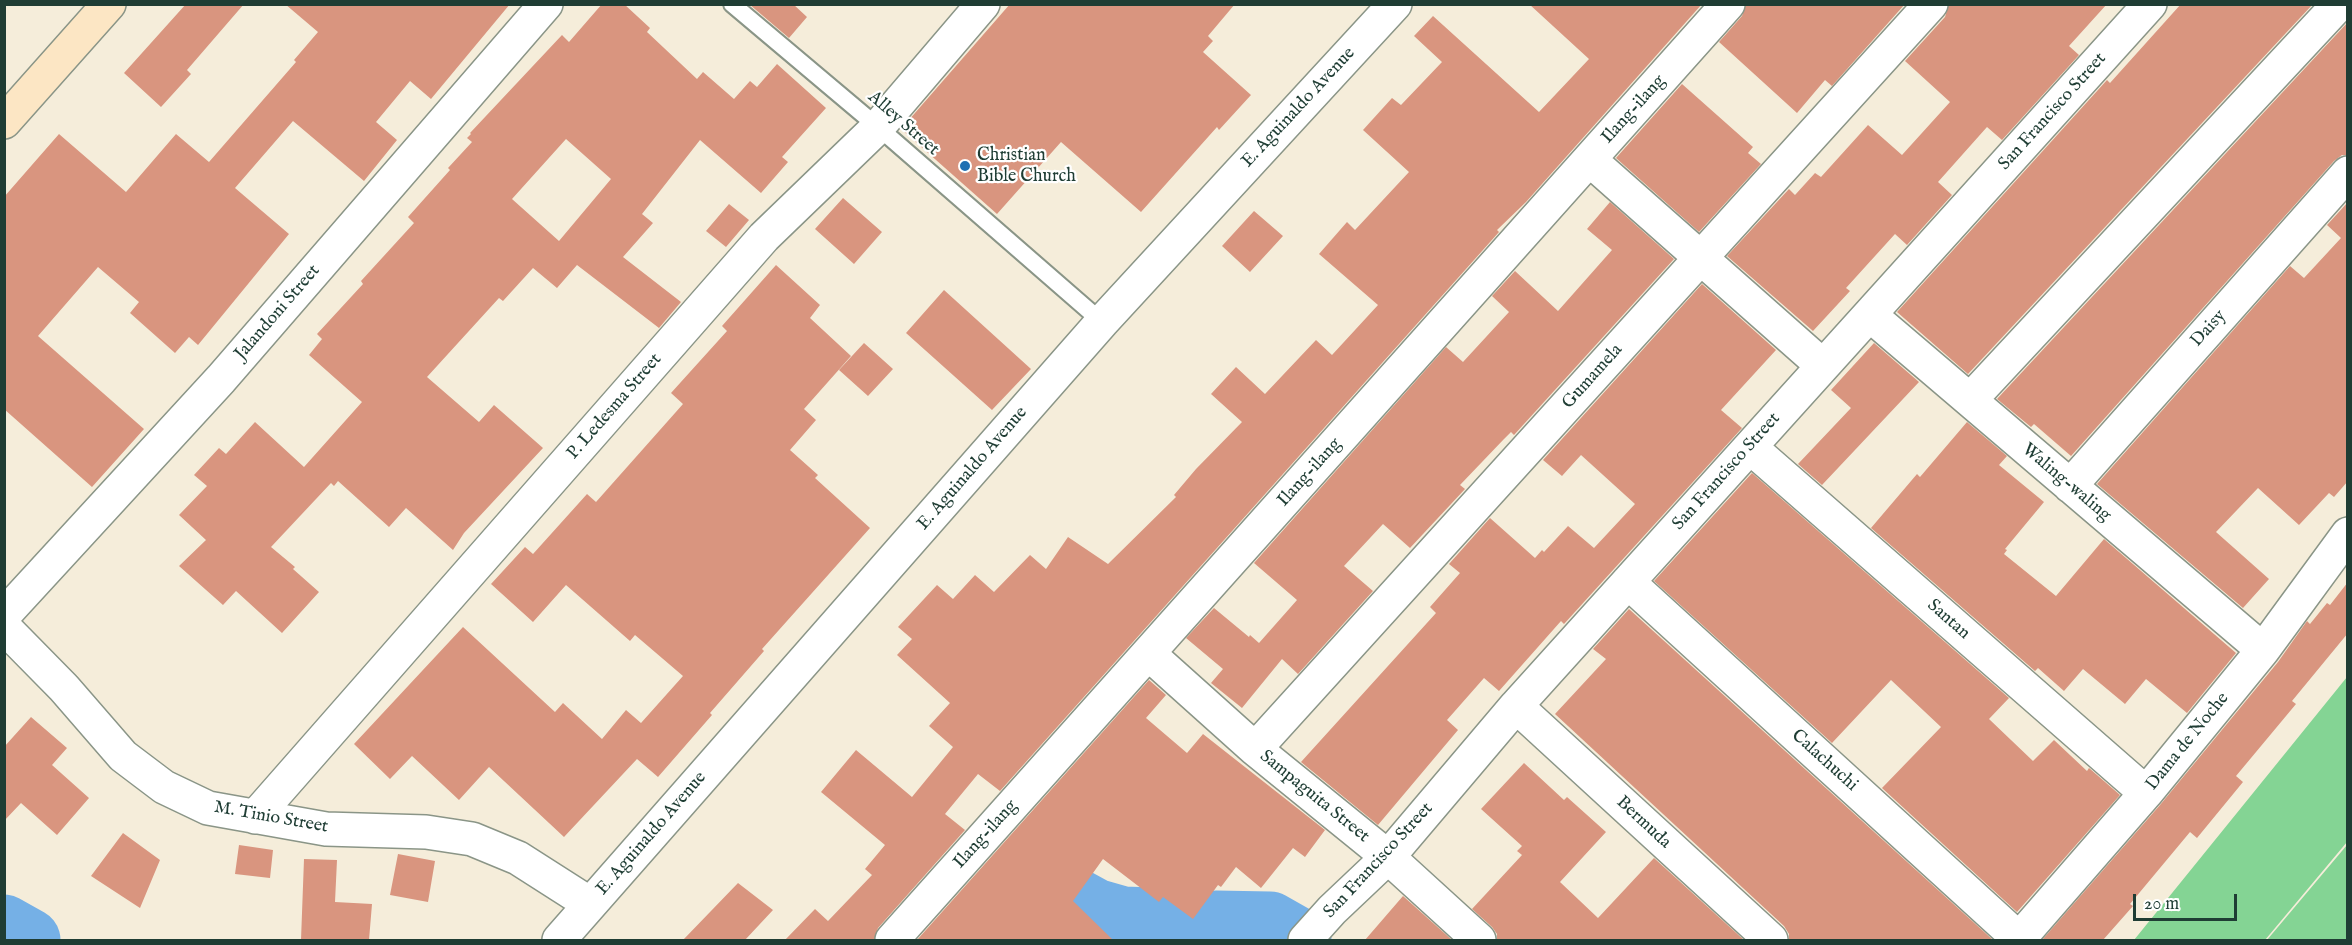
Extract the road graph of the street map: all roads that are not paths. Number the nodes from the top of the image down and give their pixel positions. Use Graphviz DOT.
graph roads {
  1 [pos="109,4"];
  2 [pos="546,4"];
  3 [pos="732,4"];
  4 [pos="983,4"];
  5 [pos="1395,4"];
  6 [pos="1728,4"];
  7 [pos="1931,4"];
  8 [pos="2150,4"];
  9 [pos="2339,4"];
  10 [pos="4,122"];
  11 [pos="878,127"];
  12 [pos="1590,160"];
  13 [pos="2348,173"];
  14 [pos="1700,258"];
  15 [pos="1870,315"];
  16 [pos="1102,322"];
  17 [pos="1823,366"];
  18 [pos="1970,400"];
  19 [pos="1750,447"];
  20 [pos="2070,486"];
  21 [pos="2348,534"];
  22 [pos="1628,582"];
  23 [pos="4,615"];
  24 [pos="4,627"];
  25 [pos="2263,650"];
  26 [pos="1149,654"];
  27 [pos="1516,706"];
  28 [pos="1255,749"];
  29 [pos="2146,793"];
  30 [pos="255,817"];
  31 [pos="1388,857"];
  32 [pos="590,904"];
  33 [pos="559,940"];
  34 [pos="892,940"];
  35 [pos="1305,940"];
  36 [pos="1479,940"];
  37 [pos="1771,940"];
  38 [pos="2019,940"];
  1 -- 10 [label="street"];
  2 -- 23 [label="street, Jalandoni Street"];
  3 -- 11 [label="lane, Alley Street"];
  4 -- 11 [label="street, P. Ledesma Street"];
  5 -- 16 [label="street, E. Aguinaldo Avenue"];
  6 -- 12 [label="street, Ilang-ilang"];
  7 -- 14 [label="street, Gumamela"];
  8 -- 15 [label="street, San Francisco Street"];
  9 -- 18 [label="street"];
  11 -- 16 [label="lane, Alley Street"];
  11 -- 30 [label="street, P. Ledesma Street"];
  12 -- 14 [label="street"];
  12 -- 26 [label="street, Ilang-ilang"];
  13 -- 20 [label="street, Daisy"];
  14 -- 17 [label="street"];
  14 -- 28 [label="street, Gumamela"];
  15 -- 17 [label="street, San Francisco Street"];
  15 -- 18 [label="street, Waling-waling"];
  16 -- 32 [label="street, E. Aguinaldo Avenue"];
  17 -- 19 [label="street, San Francisco Street"];
  18 -- 20 [label="street, Waling-waling"];
  19 -- 22 [label="street, San Francisco Street"];
  19 -- 29 [label="street, Santan"];
  20 -- 25 [label="street, Waling-waling"];
  21 -- 25 [label="street, Dama de Noche"];
  22 -- 27 [label="street, San Francisco Street"];
  22 -- 38 [label="street, Calachuchi"];
  24 -- 30 [label="street, M. Tinio Street"];
  25 -- 29 [label="street, Dama de Noche"];
  26 -- 28 [label="street, Sampaguita Street"];
  26 -- 34 [label="street, Ilang-ilang"];
  27 -- 31 [label="street, San Francisco Street"];
  27 -- 37 [label="street, Bermuda"];
  28 -- 31 [label="street, Sampaguita Street"];
  29 -- 38 [label="street, Dama de Noche"];
  30 -- 32 [label="street, M. Tinio Street"];
  31 -- 35 [label="street, San Francisco Street"];
  31 -- 36 [label="street, Sampaguita Street"];
  32 -- 33 [label="street, E. Aguinaldo Avenue"];
}
